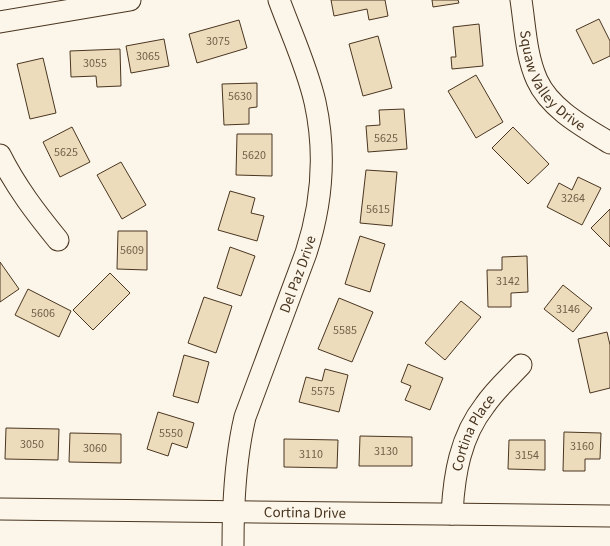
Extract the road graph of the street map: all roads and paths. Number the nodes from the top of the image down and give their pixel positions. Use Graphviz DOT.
graph roads {
  1 [pos="130,0"];
  2 [pos="279,0"];
  3 [pos="521,0"];
  4 [pos="0,22"];
  5 [pos="610,142"];
  6 [pos="0,155"];
  7 [pos="58,240"];
  8 [pos="522,364"];
  9 [pos="0,509"];
  10 [pos="233,512"];
  11 [pos="452,514"];
  12 [pos="610,516"];
  13 [pos="233,546"];
  1 -- 4 [label="street"];
  2 -- 10 [label="street, Del Paz Drive"];
  3 -- 5 [label="street, Squaw Valley Drive"];
  6 -- 7 [label="street"];
  8 -- 11 [label="street, Cortina Place"];
  9 -- 10 [label="street, Cortina Drive"];
  10 -- 11 [label="street, Cortina Drive"];
  10 -- 13 [label="street, Del Paz Drive"];
  11 -- 12 [label="street, Cortina Drive"];
}
